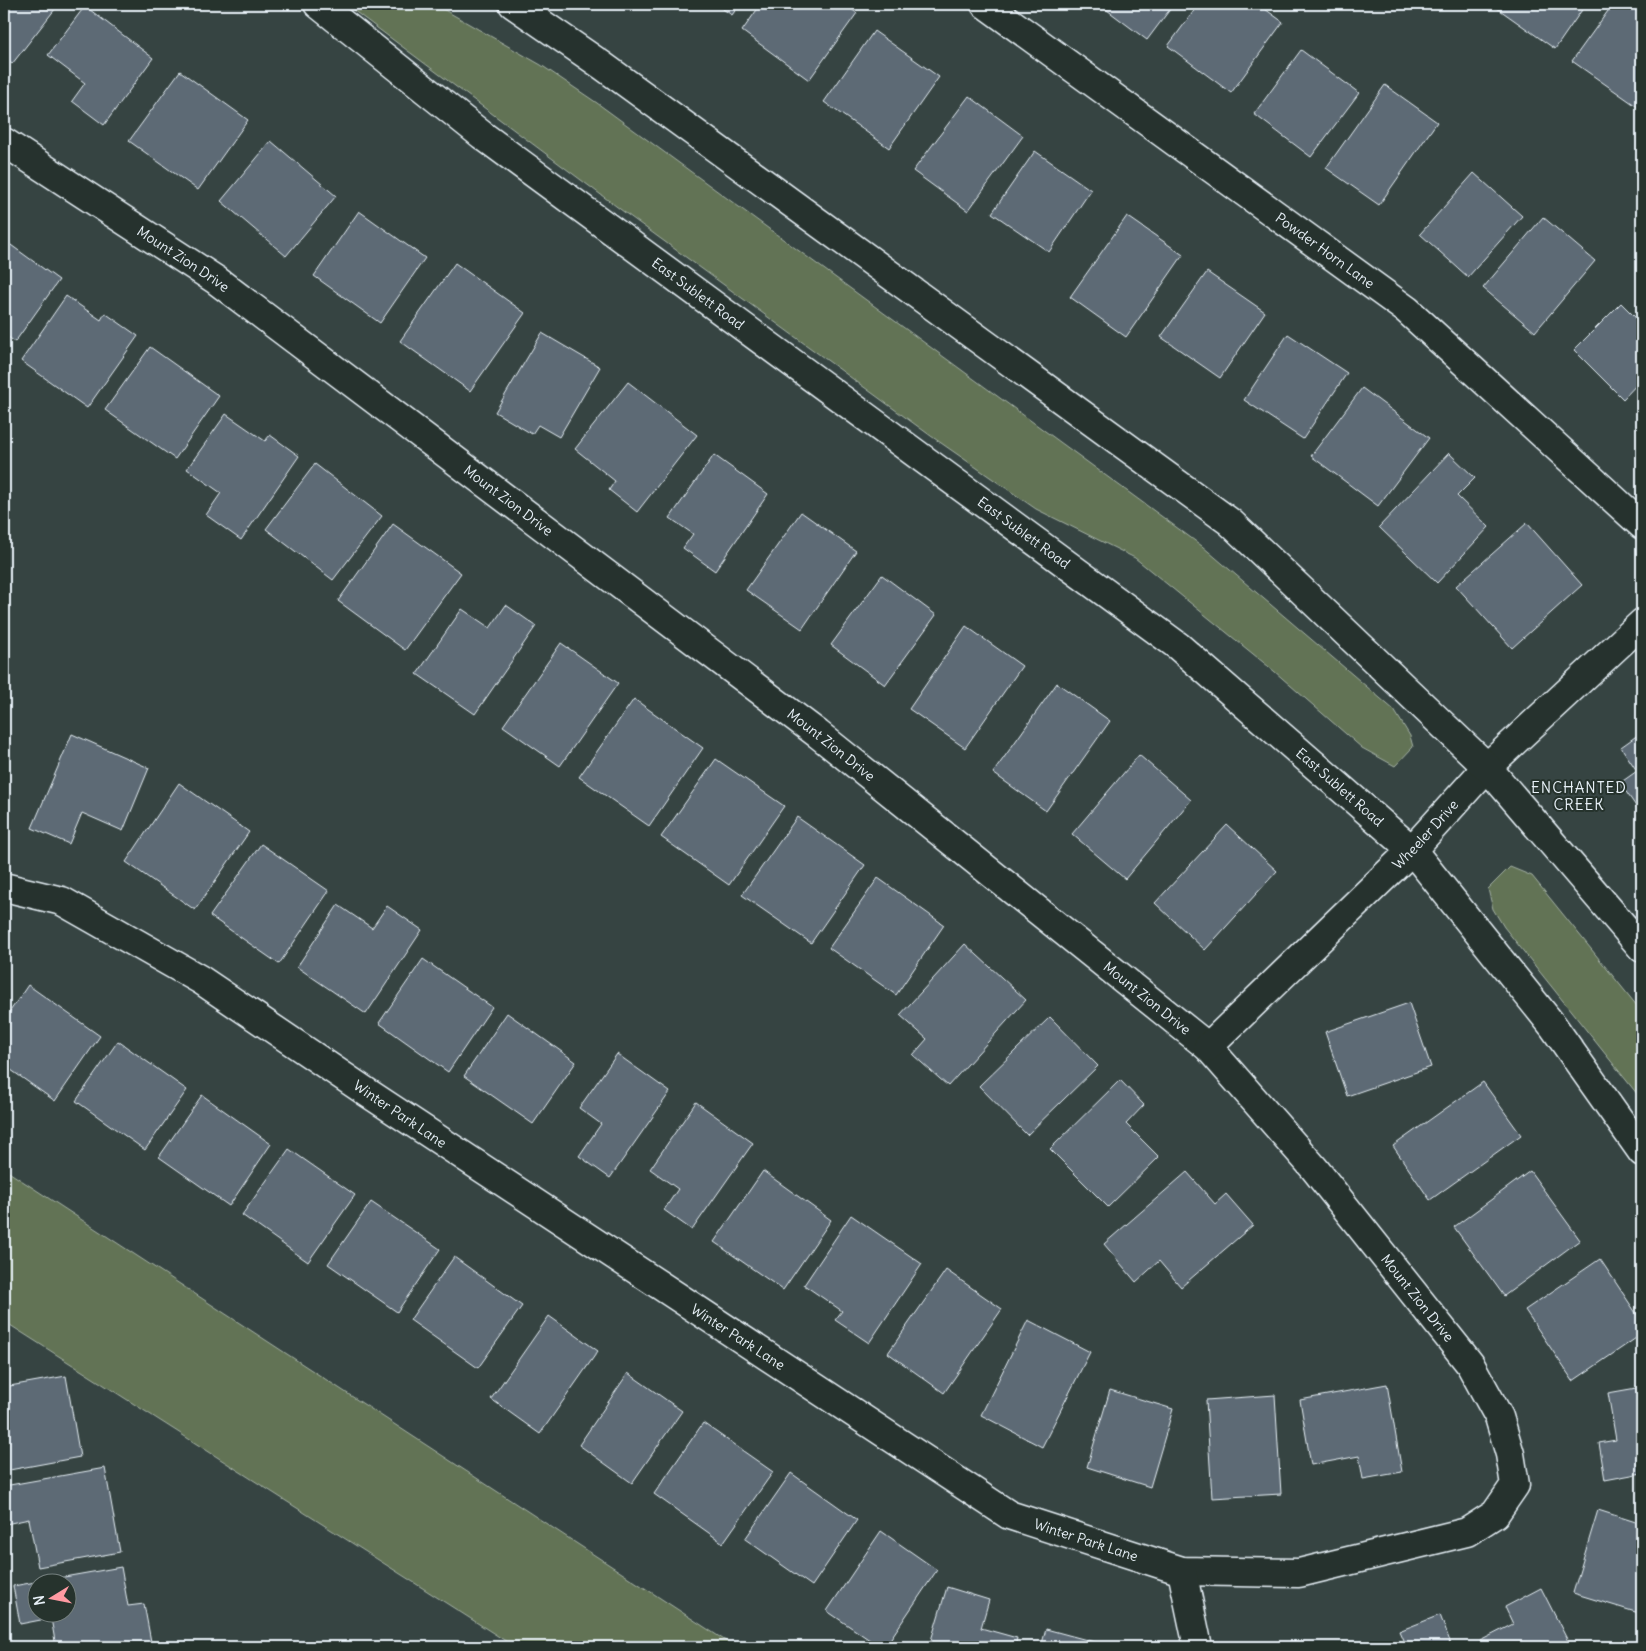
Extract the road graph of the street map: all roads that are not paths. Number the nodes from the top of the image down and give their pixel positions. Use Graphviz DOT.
graph roads {
  1 [pos="318,4"];
  2 [pos="513,4"];
  3 [pos="986,4"];
  4 [pos="4,142"];
  5 [pos="1642,525"];
  6 [pos="1642,623"];
  7 [pos="1487,767"];
  8 [pos="1412,850"];
  9 [pos="4,887"];
  10 [pos="1642,948"];
  11 [pos="1208,1047"];
  12 [pos="1642,1152"];
  13 [pos="1515,1485"];
  14 [pos="1182,1571"];
  15 [pos="1198,1647"];
  1 -- 8 [label="street, East Sublett Road"];
  2 -- 7 [label="street"];
  3 -- 5 [label="street, Powder Horn Lane"];
  4 -- 11 [label="street, Mount Zion Drive"];
  6 -- 7 [label="street, Wheeler Drive"];
  7 -- 8 [label="street, Wheeler Drive"];
  7 -- 10 [label="street"];
  8 -- 11 [label="street, Wheeler Drive"];
  8 -- 12 [label="street, East Sublett Road"];
  9 -- 14 [label="street, Winter Park Lane"];
  11 -- 13 [label="street, Mount Zion Drive"];
  13 -- 14 [label="street, Winter Park Lane"];
  14 -- 15 [label="street"];
}
